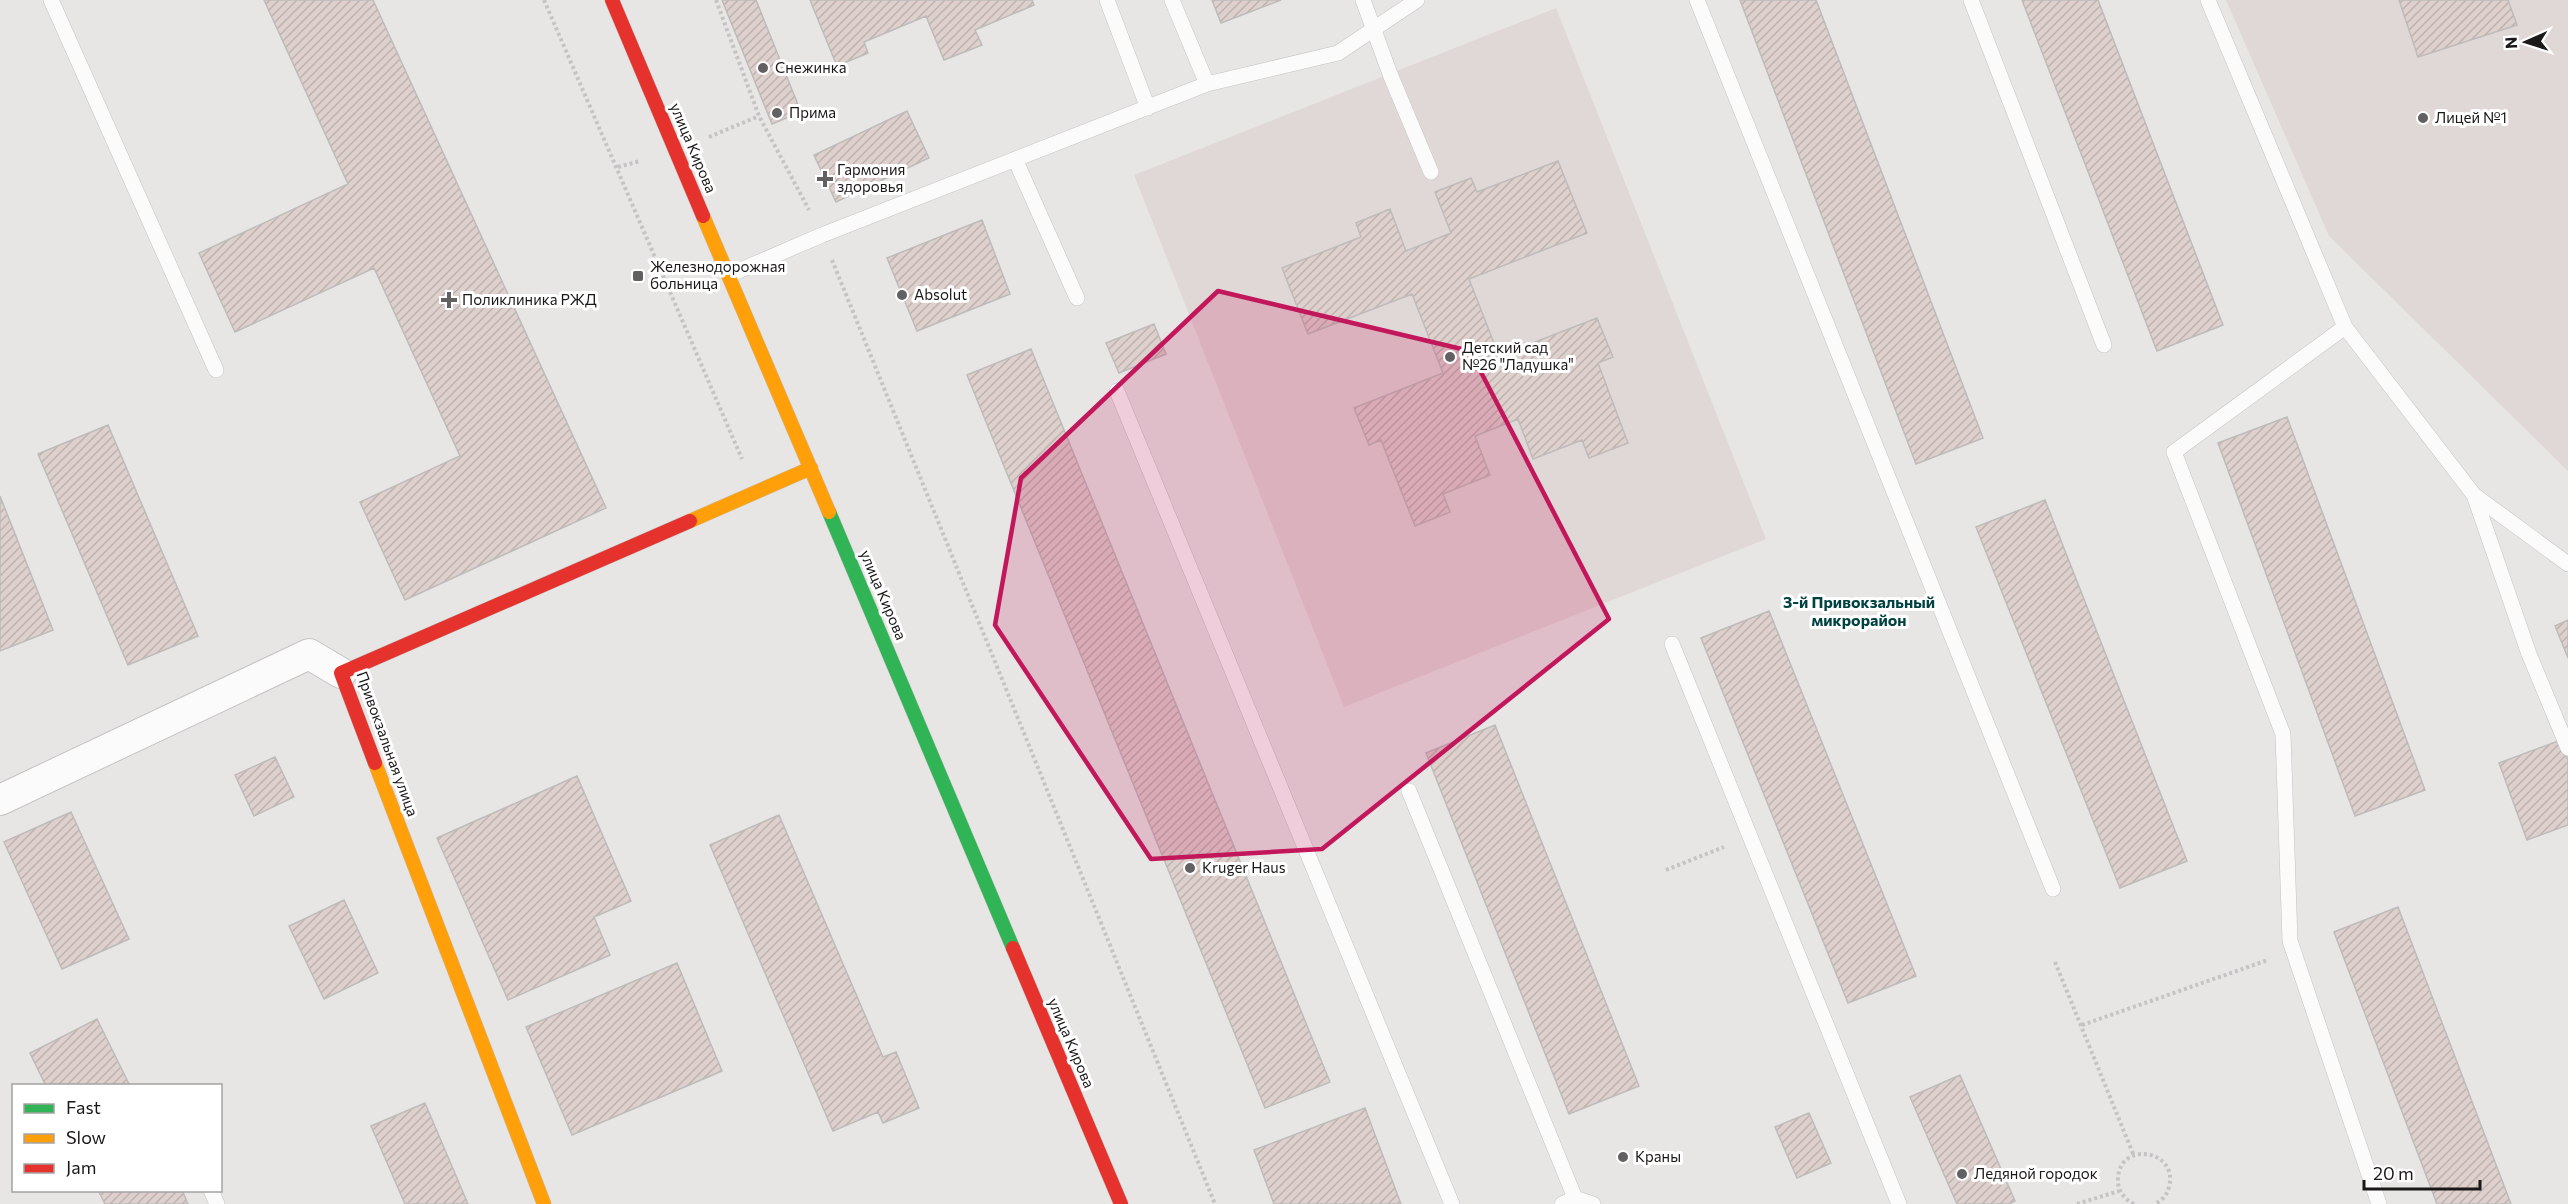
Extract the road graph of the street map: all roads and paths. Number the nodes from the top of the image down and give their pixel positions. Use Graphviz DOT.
graph roads {
  1 [pos="51,0"];
  2 [pos="544,0"];
  3 [pos="612,0"];
  4 [pos="716,0"];
  5 [pos="1107,0"];
  6 [pos="1172,0"];
  7 [pos="1363,0"];
  8 [pos="1417,0"];
  9 [pos="1696,0"];
  10 [pos="1971,0"];
  11 [pos="2208,0"];
  12 [pos="1374,28"];
  13 [pos="1207,84"];
  14 [pos="1148,108"];
  15 [pos="1015,159"];
  16 [pos="1431,172"];
  17 [pos="822,235"];
  18 [pos="729,275"];
  19 [pos="1077,298"];
  20 [pos="2345,327"];
  21 [pos="2104,345"];
  22 [pos="216,370"];
  23 [pos="1117,391"];
  24 [pos="812,468"];
  25 [pos="756,492"];
  26 [pos="2474,495"];
  27 [pos="2568,564"];
  28 [pos="1672,644"];
  29 [pos="341,673"];
  30 [pos="2568,748"];
  31 [pos="1408,791"];
  32 [pos="0,800"];
  33 [pos="1726,846"];
  34 [pos="1666,870"];
  35 [pos="2053,889"];
  36 [pos="2293,951"];
  37 [pos="2055,962"];
  38 [pos="2082,1025"];
  39 [pos="2134,1155"];
  40 [pos="2120,1191"];
  41 [pos="1569,1201"];
  42 [pos="544,1204"];
  43 [pos="1120,1204"];
  44 [pos="1215,1204"];
  45 [pos="1452,1204"];
  46 [pos="1593,1204"];
  47 [pos="1899,1204"];
  48 [pos="2077,1204"];
  49 [pos="2134,1204"];
  50 [pos="2154,1204"];
  51 [pos="2379,1204"];
  1 -- 22 [label="lane"];
  2 -- 25 [label="path"];
  3 -- 18 [label="main road, улица Кирова"];
  4 -- 17 [label="path"];
  5 -- 14 [label="lane"];
  6 -- 13 [label="lane"];
  7 -- 12 [label="lane"];
  8 -- 12 [label="lane"];
  9 -- 35 [label="lane"];
  10 -- 21 [label="lane"];
  11 -- 20 [label="lane"];
  12 -- 13 [label="lane"];
  12 -- 16 [label="lane"];
  13 -- 14 [label="lane"];
  14 -- 15 [label="lane"];
  15 -- 17 [label="lane"];
  15 -- 19 [label="lane"];
  17 -- 18 [label="lane"];
  17 -- 44 [label="path"];
  18 -- 24 [label="main road, улица Кирова"];
  20 -- 26 [label="lane"];
  20 -- 36 [label="lane"];
  23 -- 45 [label="lane"];
  24 -- 25 [label="main road, Привокзальная улица"];
  24 -- 43 [label="main road, улица Кирова"];
  25 -- 29 [label="main road, Привокзальная улица"];
  26 -- 27 [label="lane"];
  26 -- 30 [label="lane"];
  28 -- 47 [label="lane"];
  29 -- 32 [label="street"];
  29 -- 42 [label="main road, Привокзальная улица"];
  31 -- 41 [label="lane"];
  33 -- 34 [label="path"];
  36 -- 38 [label="path"];
  36 -- 51 [label="lane"];
  37 -- 38 [label="path"];
  38 -- 39 [label="path"];
  39 -- 40 [label="path"];
  39 -- 50 [label="path"];
  40 -- 48 [label="path"];
  40 -- 49 [label="path"];
  41 -- 46 [label="lane"];
}
